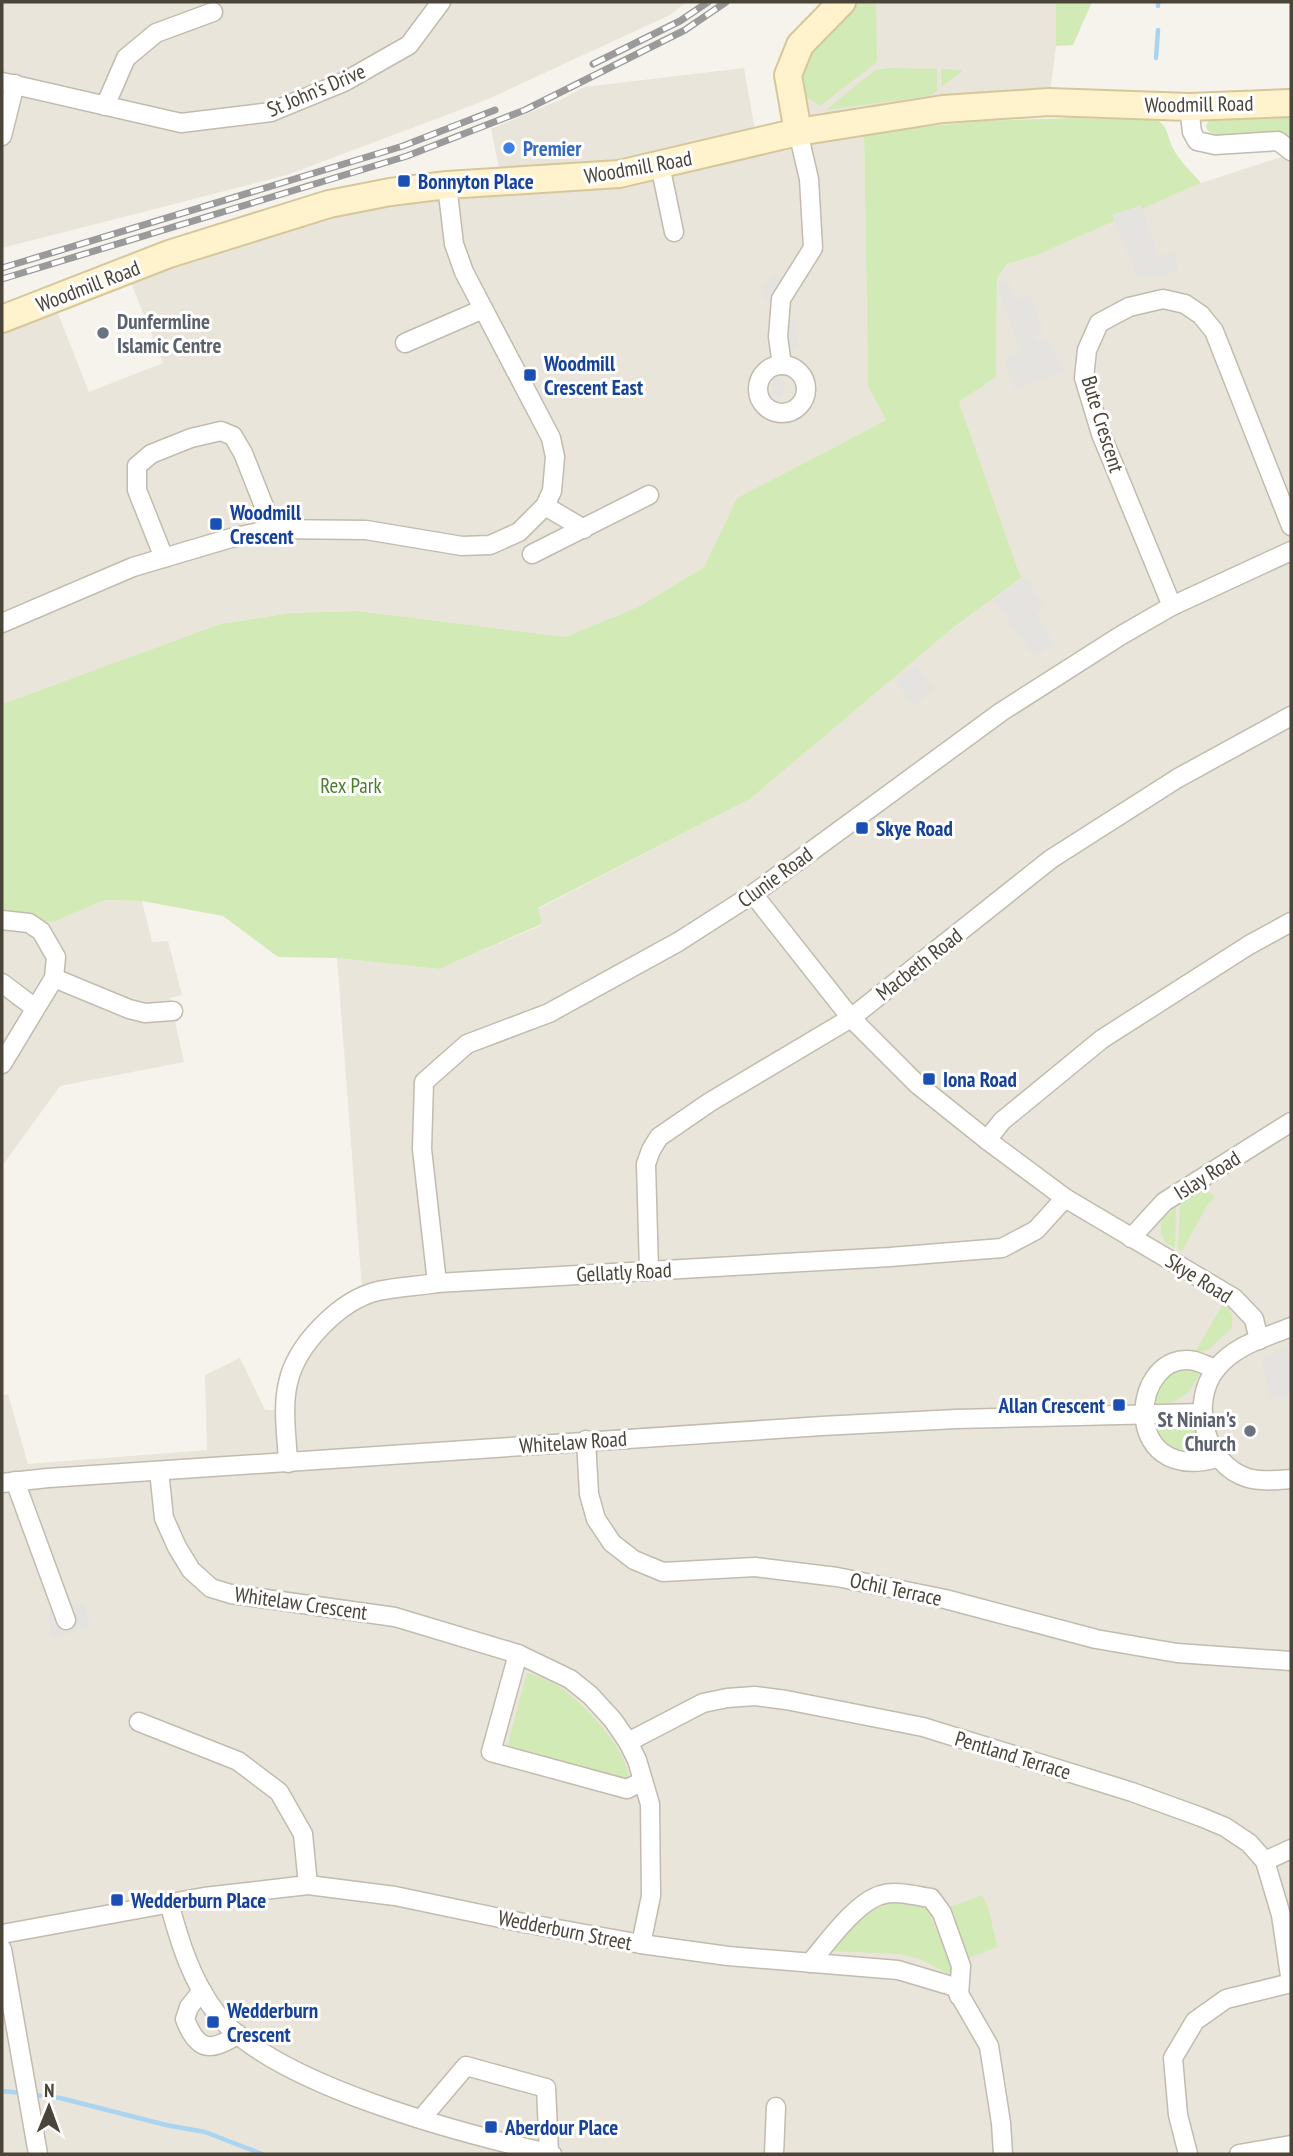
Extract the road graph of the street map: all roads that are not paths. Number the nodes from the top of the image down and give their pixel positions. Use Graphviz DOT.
graph roads {
  1 [pos="441,2"];
  2 [pos="842,2"];
  3 [pos="213,12"];
  4 [pos="9,83"];
  5 [pos="1291,103"];
  6 [pos="105,106"];
  7 [pos="1189,107"];
  8 [pos="798,132"];
  9 [pos="2,135"];
  10 [pos="1291,151"];
  11 [pos="660,165"];
  12 [pos="447,186"];
  13 [pos="674,232"];
  14 [pos="483,309"];
  15 [pos="2,319"];
  16 [pos="405,343"];
  17 [pos="782,365"];
  18 [pos="649,495"];
  19 [pos="545,506"];
  20 [pos="1291,526"];
  21 [pos="273,529"];
  22 [pos="584,529"];
  23 [pos="1291,551"];
  24 [pos="531,554"];
  25 [pos="164,558"];
  26 [pos="1172,606"];
  27 [pos="2,623"];
  28 [pos="1291,716"];
  29 [pos="753,894"];
  30 [pos="2,920"];
  31 [pos="1291,922"];
  32 [pos="54,978"];
  33 [pos="2,983"];
  34 [pos="35,1008"];
  35 [pos="173,1011"];
  36 [pos="851,1018"];
  37 [pos="2,1063"];
  38 [pos="1291,1122"];
  39 [pos="987,1140"];
  40 [pos="1065,1198"];
  41 [pos="1131,1238"];
  42 [pos="649,1270"];
  43 [pos="437,1283"];
  44 [pos="1291,1327"];
  45 [pos="1259,1340"];
  46 [pos="1216,1369"];
  47 [pos="1203,1413"];
  48 [pos="1145,1414"];
  49 [pos="586,1440"];
  50 [pos="1217,1458"];
  51 [pos="288,1463"];
  52 [pos="159,1471"];
  53 [pos="1291,1479"];
  54 [pos="8,1482"];
  55 [pos="66,1620"];
  56 [pos="518,1654"];
  57 [pos="1291,1661"];
  58 [pos="139,1722"];
  59 [pos="628,1742"];
  60 [pos="643,1781"];
  61 [pos="1291,1849"];
  62 [pos="1265,1861"];
  63 [pos="308,1885"];
  64 [pos="169,1902"];
  65 [pos="2,1934"];
  66 [pos="641,1944"];
  67 [pos="2,1949"];
  68 [pos="810,1964"];
  69 [pos="1291,1983"];
  70 [pos="202,1991"];
  71 [pos="960,1996"];
  72 [pos="238,2034"];
  73 [pos="776,2107"];
  74 [pos="421,2119"];
  75 [pos="1291,2145"];
  76 [pos="37,2154"];
  77 [pos="551,2154"];
  78 [pos="774,2154"];
  79 [pos="1003,2154"];
  80 [pos="1188,2154"];
  81 [pos="1239,2154"];
  1 -- 6 [label="street, St John's Drive"];
  2 -- 8 [label="street"];
  3 -- 6 [label="street"];
  4 -- 6 [label="street, St John's Drive"];
  4 -- 9 [label="street"];
  5 -- 7 [label="street, Woodmill Road"];
  7 -- 8 [label="street, Woodmill Road"];
  7 -- 10 [label="street"];
  8 -- 11 [label="street, Woodmill Road"];
  8 -- 17 [label="street"];
  11 -- 12 [label="street, Woodmill Road"];
  11 -- 13 [label="street"];
  12 -- 14 [label="street"];
  12 -- 15 [label="street, Woodmill Road"];
  14 -- 16 [label="street"];
  14 -- 19 [label="street"];
  18 -- 22 [label="street"];
  19 -- 21 [label="street"];
  19 -- 22 [label="street"];
  20 -- 26 [label="street, Bute Crescent"];
  21 -- 25 [label="street"];
  21 -- 25 [label="street"];
  22 -- 24 [label="street"];
  23 -- 26 [label="street, Clunie Road"];
  25 -- 27 [label="street"];
  26 -- 29 [label="street, Clunie Road"];
  28 -- 36 [label="street, Macbeth Road"];
  29 -- 36 [label="street, Skye Road"];
  29 -- 43 [label="street, Clunie Road"];
  30 -- 32 [label="street"];
  31 -- 39 [label="street"];
  32 -- 34 [label="street"];
  32 -- 35 [label="street"];
  33 -- 34 [label="street"];
  34 -- 37 [label="street"];
  36 -- 39 [label="street, Skye Road"];
  36 -- 42 [label="street, Macbeth Road"];
  38 -- 41 [label="street, Islay Road"];
  39 -- 40 [label="street, Skye Road"];
  40 -- 41 [label="street, Skye Road"];
  40 -- 42 [label="street, Gellatly Road"];
  41 -- 45 [label="street, Skye Road"];
  42 -- 43 [label="street, Gellatly Road"];
  43 -- 51 [label="street, Gellatly Road"];
  44 -- 45 [label="street"];
  45 -- 46 [label="street"];
  46 -- 47 [label="street"];
  46 -- 48 [label="street"];
  47 -- 48 [label="street, Whitelaw Road"];
  47 -- 50 [label="street"];
  48 -- 49 [label="street, Whitelaw Road"];
  48 -- 50 [label="street"];
  49 -- 51 [label="street, Whitelaw Road"];
  49 -- 57 [label="street, Ochil Terrace"];
  50 -- 53 [label="street"];
  51 -- 52 [label="street, Whitelaw Road"];
  52 -- 54 [label="street, Whitelaw Road"];
  52 -- 56 [label="street, Whitelaw Crescent"];
  54 -- 55 [label="street"];
  56 -- 59 [label="street, Whitelaw Crescent"];
  56 -- 60 [label="street"];
  58 -- 63 [label="street"];
  59 -- 60 [label="street, Whitelaw Crescent"];
  59 -- 62 [label="street, Pentland Terrace"];
  60 -- 66 [label="street, Whitelaw Crescent"];
  61 -- 62 [label="street"];
  62 -- 69 [label="street, Pentland Terrace"];
  63 -- 64 [label="street, Wedderburn Street"];
  63 -- 66 [label="street, Wedderburn Street"];
  64 -- 65 [label="street, Wedderburn Street"];
  64 -- 70 [label="street"];
  66 -- 68 [label="street, Wedderburn Street"];
  67 -- 76 [label="street"];
  68 -- 71 [label="street, Wedderburn Street"];
  68 -- 71 [label="street"];
  69 -- 80 [label="street"];
  70 -- 72 [label="street"];
  70 -- 72 [label="street"];
  71 -- 79 [label="street"];
  72 -- 74 [label="street"];
  73 -- 78 [label="street"];
  74 -- 77 [label="street"];
  74 -- 77 [label="street"];
  75 -- 81 [label="street"];
}
